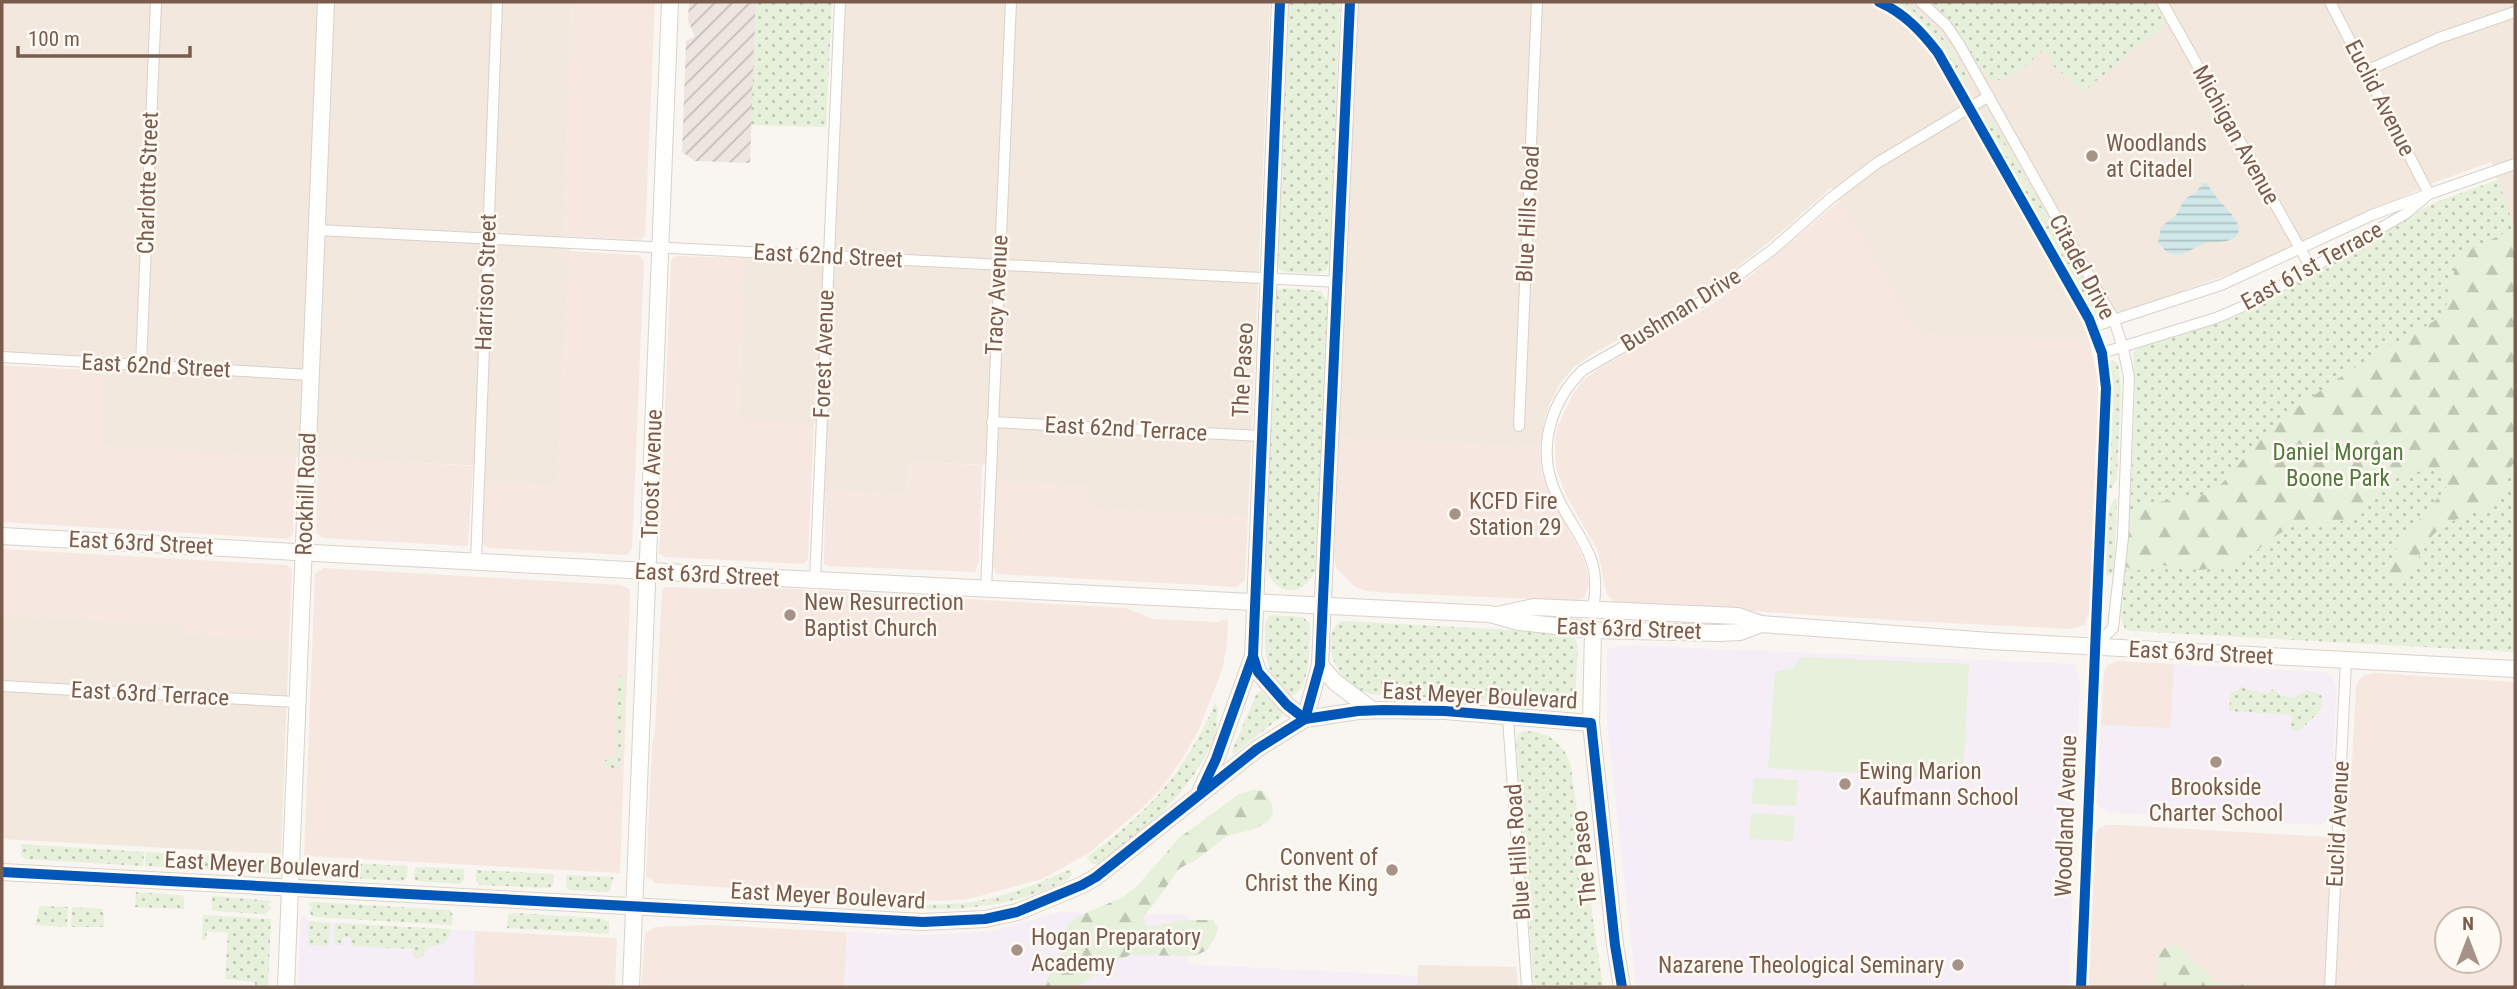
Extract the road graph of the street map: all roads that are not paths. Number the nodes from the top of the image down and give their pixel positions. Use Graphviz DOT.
graph roads {
  1 [pos="156,2"];
  2 [pos="326,2"];
  3 [pos="497,2"];
  4 [pos="670,2"];
  5 [pos="840,2"];
  6 [pos="1011,2"];
  7 [pos="1280,2"];
  8 [pos="1350,2"];
  9 [pos="1537,2"];
  10 [pos="1879,2"];
  11 [pos="1921,2"];
  12 [pos="2162,2"];
  13 [pos="2330,2"];
  14 [pos="2515,12"];
  15 [pos="2366,71"];
  16 [pos="1989,96"];
  17 [pos="1969,108"];
  18 [pos="2515,164"];
  19 [pos="2429,194"];
  20 [pos="317,230"];
  21 [pos="488,239"];
  22 [pos="661,247"];
  23 [pos="2300,248"];
  24 [pos="828,256"];
  25 [pos="999,264"];
  26 [pos="2311,268"];
  27 [pos="1268,277"];
  28 [pos="1339,282"];
  29 [pos="2114,320"];
  30 [pos="2092,327"];
  31 [pos="2123,348"];
  32 [pos="2102,353"];
  33 [pos="2,357"];
  34 [pos="141,365"];
  35 [pos="311,375"];
  36 [pos="992,422"];
  37 [pos="1519,426"];
  38 [pos="1261,436"];
  39 [pos="2,536"];
  40 [pos="303,552"];
  41 [pos="476,561"];
  42 [pos="648,572"];
  43 [pos="815,580"];
  44 [pos="986,589"];
  45 [pos="1254,602"];
  46 [pos="1323,606"];
  47 [pos="1592,609"];
  48 [pos="1672,613"];
  49 [pos="1497,615"];
  50 [pos="1519,622"];
  51 [pos="1761,624"];
  52 [pos="1593,630"];
  53 [pos="2094,646"];
  54 [pos="1253,656"];
  55 [pos="2346,661"];
  56 [pos="1320,664"];
  57 [pos="2515,669"];
  58 [pos="2,686"];
  59 [pos="297,702"];
  60 [pos="1371,710"];
  61 [pos="1508,718"];
  62 [pos="1305,719"];
  63 [pos="1591,723"];
  64 [pos="1199,794"];
  65 [pos="2,872"];
  66 [pos="290,888"];
  67 [pos="635,908"];
  68 [pos="286,987"];
  69 [pos="631,987"];
  70 [pos="1527,987"];
  71 [pos="1622,987"];
  72 [pos="2081,987"];
  73 [pos="2330,987"];
  1 -- 34 [label="street, Charlotte Street"];
  2 -- 20 [label="main road, Rockhill Road"];
  3 -- 21 [label="street, Harrison Street"];
  4 -- 22 [label="main road, Troost Avenue"];
  5 -- 24 [label="street, Forest Avenue"];
  6 -- 25 [label="street, Tracy Avenue"];
  7 -- 27 [label="main road, The Paseo"];
  8 -- 28 [label="main road"];
  9 -- 37 [label="street, Blue Hills Road"];
  10 -- 17 [label="street, Citadel Drive"];
  11 -- 16 [label="street, Citadel Drive"];
  12 -- 23 [label="street, Michigan Avenue"];
  13 -- 15 [label="street, Euclid Avenue"];
  14 -- 15 [label="street"];
  15 -- 19 [label="street, Euclid Avenue"];
  16 -- 17 [label="street, Bushman Drive"];
  16 -- 29 [label="street, Citadel Drive"];
  17 -- 30 [label="street, Citadel Drive"];
  17 -- 47 [label="street, Bushman Drive"];
  18 -- 19 [label="street, East 61st Terrace"];
  19 -- 23 [label="street"];
  19 -- 26 [label="street, East 61st Terrace"];
  20 -- 21 [label="street, East 62nd Street"];
  20 -- 35 [label="main road, Rockhill Road"];
  21 -- 22 [label="street, East 62nd Street"];
  21 -- 41 [label="street, Harrison Street"];
  22 -- 24 [label="street, East 62nd Street"];
  22 -- 42 [label="main road, Troost Avenue"];
  23 -- 26 [label="street, Michigan Avenue"];
  23 -- 29 [label="street"];
  24 -- 25 [label="street, East 62nd Street"];
  24 -- 43 [label="street, Forest Avenue"];
  25 -- 27 [label="street, East 62nd Street"];
  25 -- 36 [label="street, Tracy Avenue"];
  26 -- 31 [label="street, East 61st Terrace"];
  27 -- 28 [label="street, East 62nd Street"];
  27 -- 38 [label="main road, The Paseo"];
  28 -- 46 [label="main road"];
  29 -- 30 [label="street"];
  29 -- 31 [label="street, Citadel Drive"];
  30 -- 32 [label="street, Citadel Drive"];
  31 -- 32 [label="street, East 61st Terrace"];
  31 -- 53 [label="street, Citadel Drive"];
  32 -- 53 [label="street, Citadel Drive"];
  33 -- 34 [label="street, East 62nd Street"];
  34 -- 35 [label="street, East 62nd Street"];
  35 -- 40 [label="main road, Rockhill Road"];
  36 -- 38 [label="street, East 62nd Terrace"];
  36 -- 44 [label="street, Tracy Avenue"];
  38 -- 45 [label="main road, The Paseo"];
  39 -- 40 [label="main road, East 63rd Street"];
  40 -- 41 [label="main road, East 63rd Street"];
  40 -- 59 [label="main road, Rockhill Road"];
  41 -- 42 [label="main road, East 63rd Street"];
  42 -- 43 [label="main road, East 63rd Street"];
  42 -- 67 [label="main road, Troost Avenue"];
  43 -- 44 [label="main road, East 63rd Street"];
  44 -- 45 [label="main road, East 63rd Street"];
  45 -- 46 [label="main road, East 63rd Street"];
  45 -- 54 [label="main road, The Paseo"];
  46 -- 49 [label="main road, East 63rd Street"];
  46 -- 56 [label="main road"];
  47 -- 48 [label="main road, East 63rd Street"];
  47 -- 49 [label="main road, East 63rd Street"];
  47 -- 50 [label="main road"];
  48 -- 51 [label="main road, East 63rd Street"];
  48 -- 52 [label="main road"];
  49 -- 50 [label="main road, East 63rd Street"];
  50 -- 52 [label="main road, East 63rd Street"];
  51 -- 52 [label="main road, East 63rd Street"];
  51 -- 53 [label="main road, East 63rd Street"];
  52 -- 63 [label="main road"];
  53 -- 55 [label="main road, East 63rd Street"];
  53 -- 72 [label="street, Woodland Avenue"];
  54 -- 62 [label="main road, The Paseo"];
  54 -- 64 [label="main road"];
  55 -- 57 [label="main road, East 63rd Street"];
  55 -- 73 [label="street, Euclid Avenue"];
  56 -- 60 [label="main road"];
  56 -- 62 [label="main road"];
  58 -- 59 [label="street, East 63rd Terrace"];
  59 -- 66 [label="main road, Rockhill Road"];
  60 -- 61 [label="main road, East Meyer Boulevard"];
  60 -- 62 [label="main road, East Meyer Boulevard"];
  61 -- 63 [label="main road, East Meyer Boulevard"];
  61 -- 70 [label="street, Blue Hills Road"];
  62 -- 64 [label="main road, East Meyer Boulevard"];
  63 -- 71 [label="main road, The Paseo"];
  64 -- 67 [label="main road, East Meyer Boulevard"];
  65 -- 66 [label="main road, East Meyer Boulevard"];
  66 -- 67 [label="main road, East Meyer Boulevard"];
  66 -- 68 [label="main road, Rockhill Road"];
  67 -- 69 [label="main road, Troost Avenue"];
}
